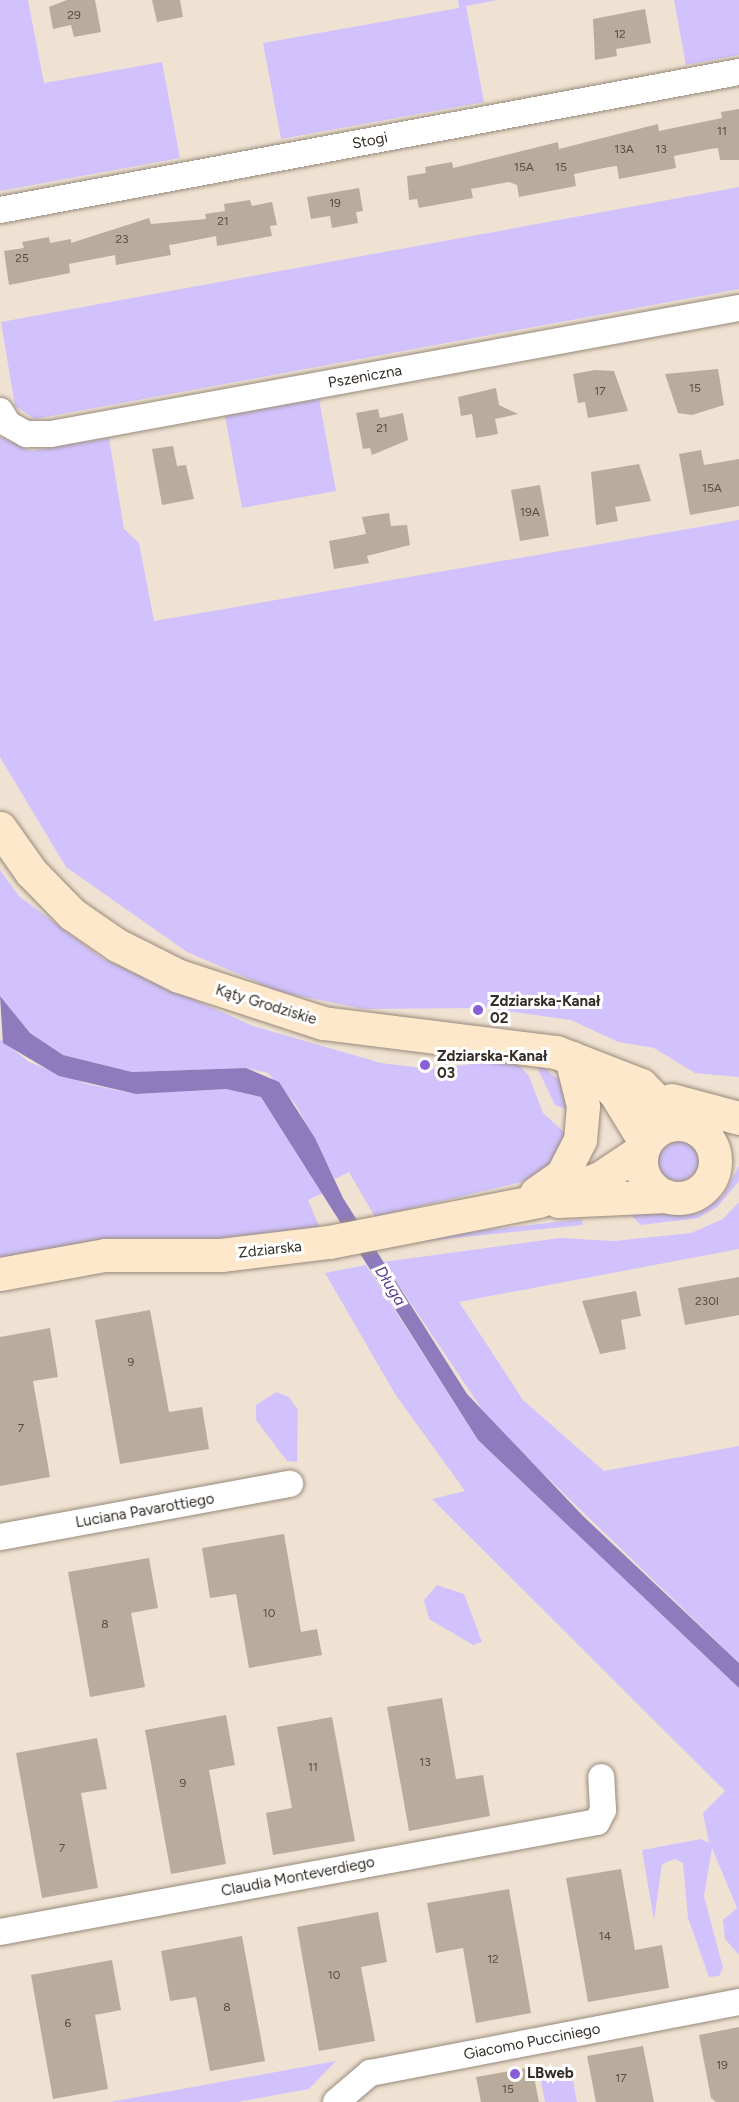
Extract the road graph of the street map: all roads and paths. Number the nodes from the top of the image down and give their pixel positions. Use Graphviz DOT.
graph roads {
  1 [pos="739,72"];
  2 [pos="0,210"];
  3 [pos="739,308"];
  4 [pos="0,411"];
  5 [pos="0,828"];
  6 [pos="579,1061"];
  7 [pos="650,1091"];
  8 [pos="739,1119"];
  9 [pos="688,1126"];
  10 [pos="644,1146"];
  11 [pos="726,1162"];
  12 [pos="666,1196"];
  13 [pos="526,1203"];
  14 [pos="0,1274"];
  15 [pos="291,1484"];
  16 [pos="0,1538"];
  17 [pos="601,1777"];
  18 [pos="0,1932"];
  19 [pos="739,2002"];
  20 [pos="336,2102"];
  1 -- 2 [label="street, Stogi"];
  3 -- 4 [label="street, Pszeniczna"];
  5 -- 6 [label="street, Kąty Grodziskie"];
  6 -- 7 [label="street, Kąty Grodziskie"];
  6 -- 10 [label="street"];
  6 -- 13 [label="street"];
  7 -- 8 [label="street"];
  7 -- 9 [label="street, Kąty Grodziskie"];
  8 -- 9 [label="street"];
  9 -- 10 [label="street"];
  9 -- 11 [label="street"];
  10 -- 12 [label="street"];
  10 -- 13 [label="street, Zdziarska"];
  11 -- 12 [label="street"];
  12 -- 13 [label="street, Zdziarska"];
  13 -- 14 [label="street, Zdziarska"];
  15 -- 16 [label="street, Luciana Pavarottiego"];
  17 -- 18 [label="street, Claudia Monteverdiego"];
  19 -- 20 [label="street, Giacomo Pucciniego"];
}
